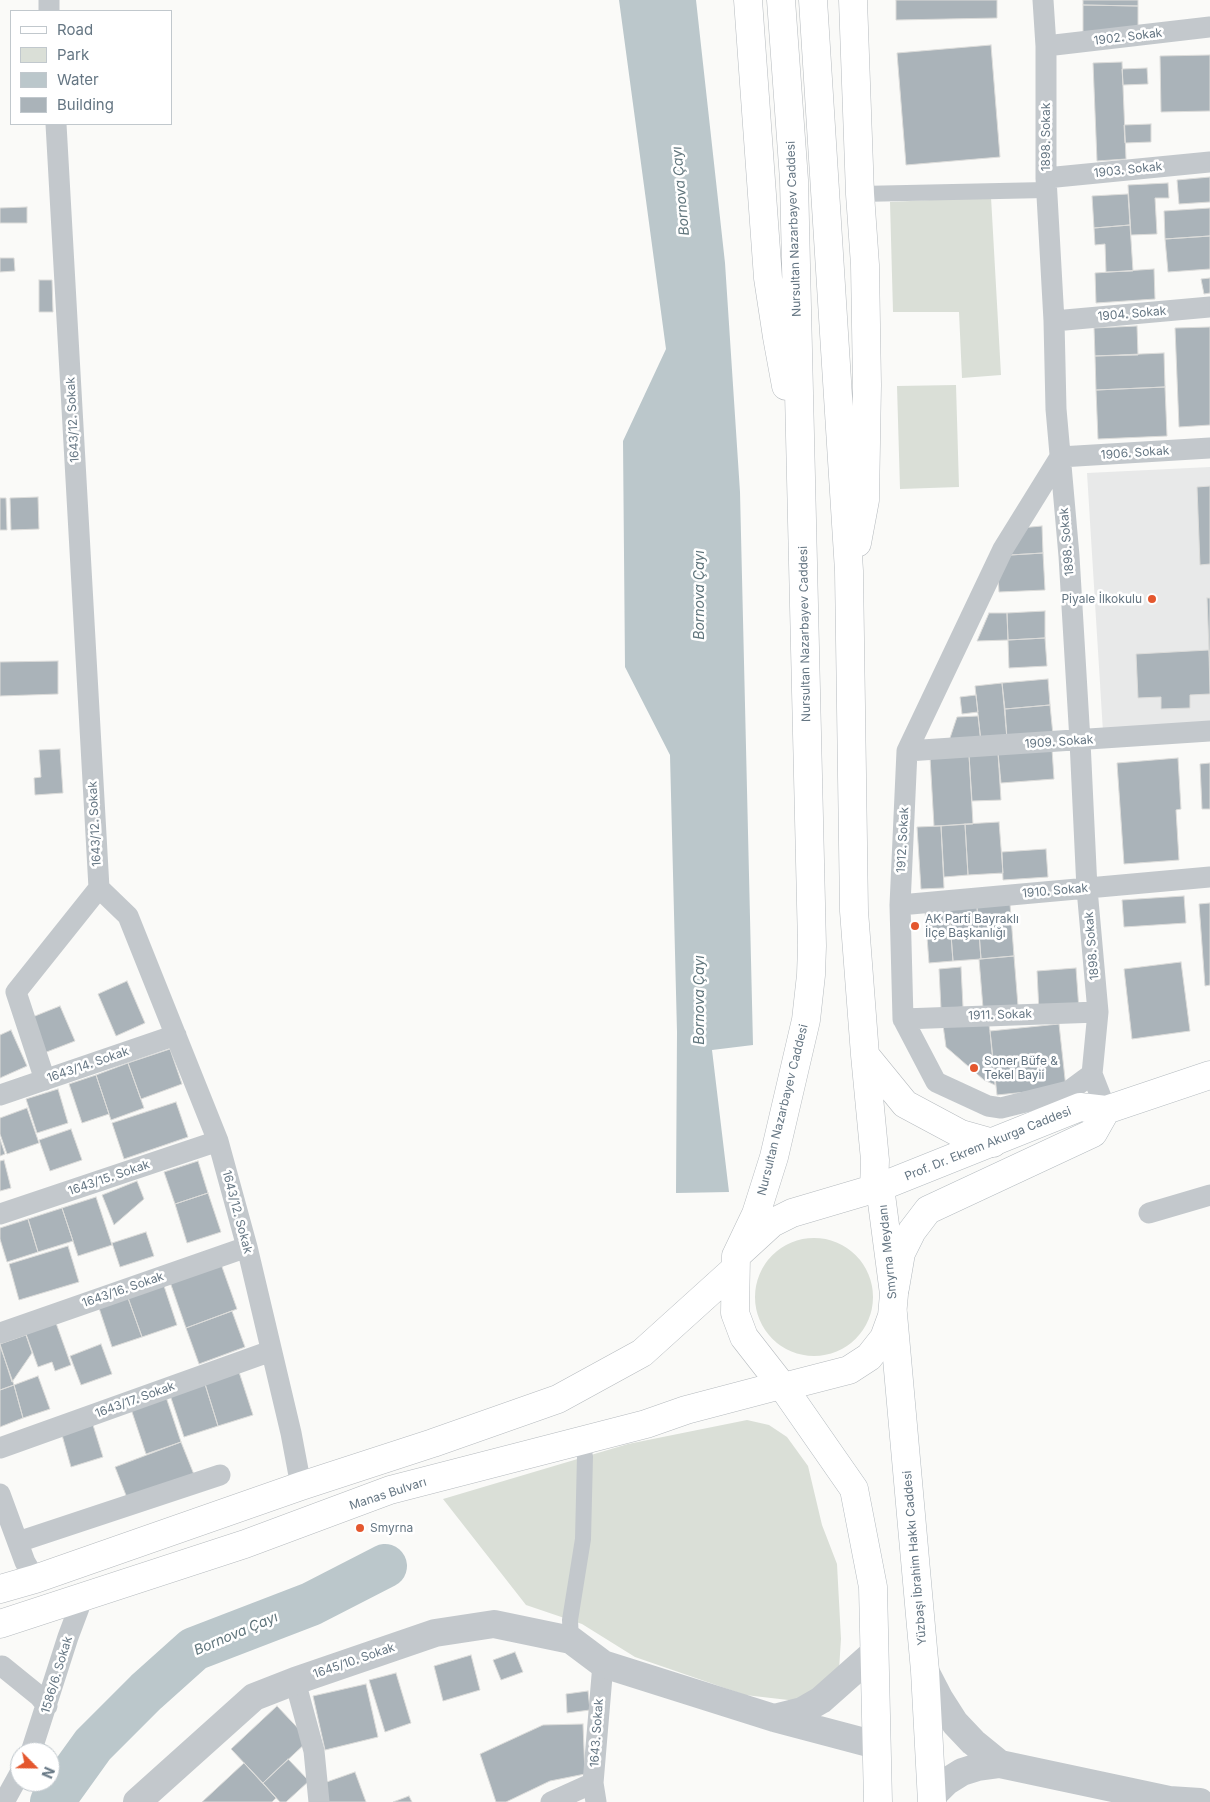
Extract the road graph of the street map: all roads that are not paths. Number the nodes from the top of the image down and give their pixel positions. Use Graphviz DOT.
graph roads {
  1 [pos="748,0"];
  2 [pos="782,0"];
  3 [pos="813,0"];
  4 [pos="853,0"];
  5 [pos="1043,0"];
  6 [pos="1210,27"];
  7 [pos="1046,46"];
  8 [pos="56,125"];
  9 [pos="1210,162"];
  10 [pos="1046,184"];
  11 [pos="860,194"];
  12 [pos="1210,307"];
  13 [pos="1054,321"];
  14 [pos="1210,448"];
  15 [pos="801,456"];
  16 [pos="1060,457"];
  17 [pos="849,571"];
  18 [pos="1210,731"];
  19 [pos="1080,741"];
  20 [pos="907,751"];
  21 [pos="1210,877"];
  22 [pos="99,888"];
  23 [pos="1087,889"];
  24 [pos="900,905"];
  25 [pos="1098,1012"];
  26 [pos="903,1019"];
  27 [pos="176,1035"];
  28 [pos="865,1055"];
  29 [pos="1092,1074"];
  30 [pos="1210,1075"];
  31 [pos="45,1080"];
  32 [pos="0,1096"];
  33 [pos="1106,1110"];
  34 [pos="218,1142"];
  35 [pos="993,1143"];
  36 [pos="877,1188"];
  37 [pos="1210,1196"];
  38 [pos="1149,1213"];
  39 [pos="0,1214"];
  40 [pos="247,1247"];
  41 [pos="736,1262"];
  42 [pos="893,1304"];
  43 [pos="0,1333"];
  44 [pos="270,1351"];
  45 [pos="782,1386"];
  46 [pos="0,1448"];
  47 [pos="585,1456"];
  48 [pos="220,1475"];
  49 [pos="301,1486"];
  50 [pos="0,1494"];
  51 [pos="18,1542"];
  52 [pos="35,1579"];
  53 [pos="0,1589"];
  54 [pos="82,1597"];
  55 [pos="0,1624"];
  56 [pos="571,1640"];
  57 [pos="874,1653"];
  58 [pos="602,1664"];
  59 [pos="2,1666"];
  60 [pos="925,1671"];
  61 [pos="295,1681"];
  62 [pos="47,1706"];
  63 [pos="774,1718"];
  64 [pos="34,1742"];
  65 [pos="876,1745"];
  66 [pos="1000,1764"];
  67 [pos="595,1793"];
  68 [pos="932,1799"];
  69 [pos="137,1802"];
  70 [pos="319,1802"];
  71 [pos="551,1802"];
  72 [pos="878,1802"];
  73 [pos="1200,1802"];
  1 -- 15 [label="main road"];
  2 -- 15 [label="main road, Nursultan Nazarbayev Caddesi"];
  3 -- 17 [label="main road"];
  4 -- 11 [label="main road"];
  5 -- 7 [label="street, 1898. Sokak"];
  6 -- 7 [label="street, 1902. Sokak"];
  7 -- 10 [label="street, 1898. Sokak"];
  8 -- 22 [label="street, 1643/12. Sokak"];
  9 -- 10 [label="street, 1903. Sokak"];
  10 -- 11 [label="street"];
  10 -- 13 [label="street, 1898. Sokak"];
  11 -- 17 [label="main road"];
  12 -- 13 [label="street, 1904. Sokak"];
  13 -- 16 [label="street, 1898. Sokak"];
  14 -- 16 [label="street, 1906. Sokak"];
  15 -- 41 [label="main road, Nursultan Nazarbayev Caddesi"];
  16 -- 19 [label="street, 1898. Sokak"];
  16 -- 20 [label="street, 1912. Sokak"];
  17 -- 28 [label="main road"];
  18 -- 19 [label="street, 1909. Sokak"];
  19 -- 20 [label="street, 1909. Sokak"];
  19 -- 23 [label="street, 1898. Sokak"];
  20 -- 24 [label="street, 1912. Sokak"];
  21 -- 23 [label="street, 1910. Sokak"];
  22 -- 27 [label="street, 1643/12. Sokak"];
  22 -- 31 [label="street"];
  23 -- 24 [label="street, 1910. Sokak"];
  23 -- 25 [label="street, 1898. Sokak"];
  24 -- 26 [label="street, 1912. Sokak"];
  25 -- 26 [label="street, 1911. Sokak"];
  25 -- 29 [label="street, 1898. Sokak"];
  26 -- 29 [label="street, 1912. Sokak"];
  27 -- 31 [label="street, 1643/14. Sokak"];
  27 -- 34 [label="street, 1643/12. Sokak"];
  28 -- 35 [label="main road"];
  28 -- 36 [label="main road"];
  29 -- 33 [label="street, 1898. Sokak"];
  30 -- 33 [label="main road, Prof. Dr. Ekrem Akurga Caddesi"];
  31 -- 32 [label="street, 1643/14. Sokak"];
  33 -- 35 [label="main road, Prof. Dr. Ekrem Akurga Caddesi"];
  33 -- 42 [label="main road"];
  34 -- 39 [label="street, 1643/15. Sokak"];
  34 -- 40 [label="street, 1643/12. Sokak"];
  35 -- 36 [label="main road, Prof. Dr. Ekrem Akurga Caddesi"];
  36 -- 41 [label="main road, Smyrna Meydanı"];
  36 -- 42 [label="main road, Smyrna Meydanı"];
  37 -- 38 [label="street"];
  40 -- 43 [label="street, 1643/16. Sokak"];
  40 -- 44 [label="street, 1643/12. Sokak"];
  41 -- 45 [label="main road"];
  41 -- 49 [label="main road"];
  42 -- 45 [label="main road, Smyrna Meydanı"];
  42 -- 60 [label="main road, Yüzbaşı İbrahim Hakkı Caddesi"];
  44 -- 46 [label="street, 1643/17. Sokak"];
  44 -- 49 [label="street, 1643/12. Sokak"];
  45 -- 54 [label="main road, Manas Bulvarı"];
  45 -- 57 [label="main road"];
  47 -- 56 [label="street"];
  48 -- 51 [label="street"];
  49 -- 52 [label="main road"];
  50 -- 51 [label="street"];
  51 -- 52 [label="street"];
  52 -- 53 [label="main road"];
  54 -- 55 [label="main road, Manas Bulvarı"];
  54 -- 62 [label="street, 1586/6. Sokak"];
  56 -- 58 [label="street, 1645/10. Sokak"];
  56 -- 61 [label="street, 1645/10. Sokak"];
  57 -- 63 [label="street"];
  57 -- 65 [label="main road"];
  58 -- 63 [label="street"];
  58 -- 67 [label="street, 1643. Sokak"];
  59 -- 62 [label="street"];
  60 -- 66 [label="street"];
  60 -- 68 [label="main road, Yüzbaşı İbrahim Hakkı Caddesi"];
  61 -- 69 [label="street, 1645/10. Sokak"];
  61 -- 70 [label="street"];
  62 -- 64 [label="street, 1586/6. Sokak"];
  63 -- 65 [label="street"];
  65 -- 72 [label="main road"];
  66 -- 68 [label="street"];
  66 -- 73 [label="street"];
  67 -- 71 [label="street"];
}
